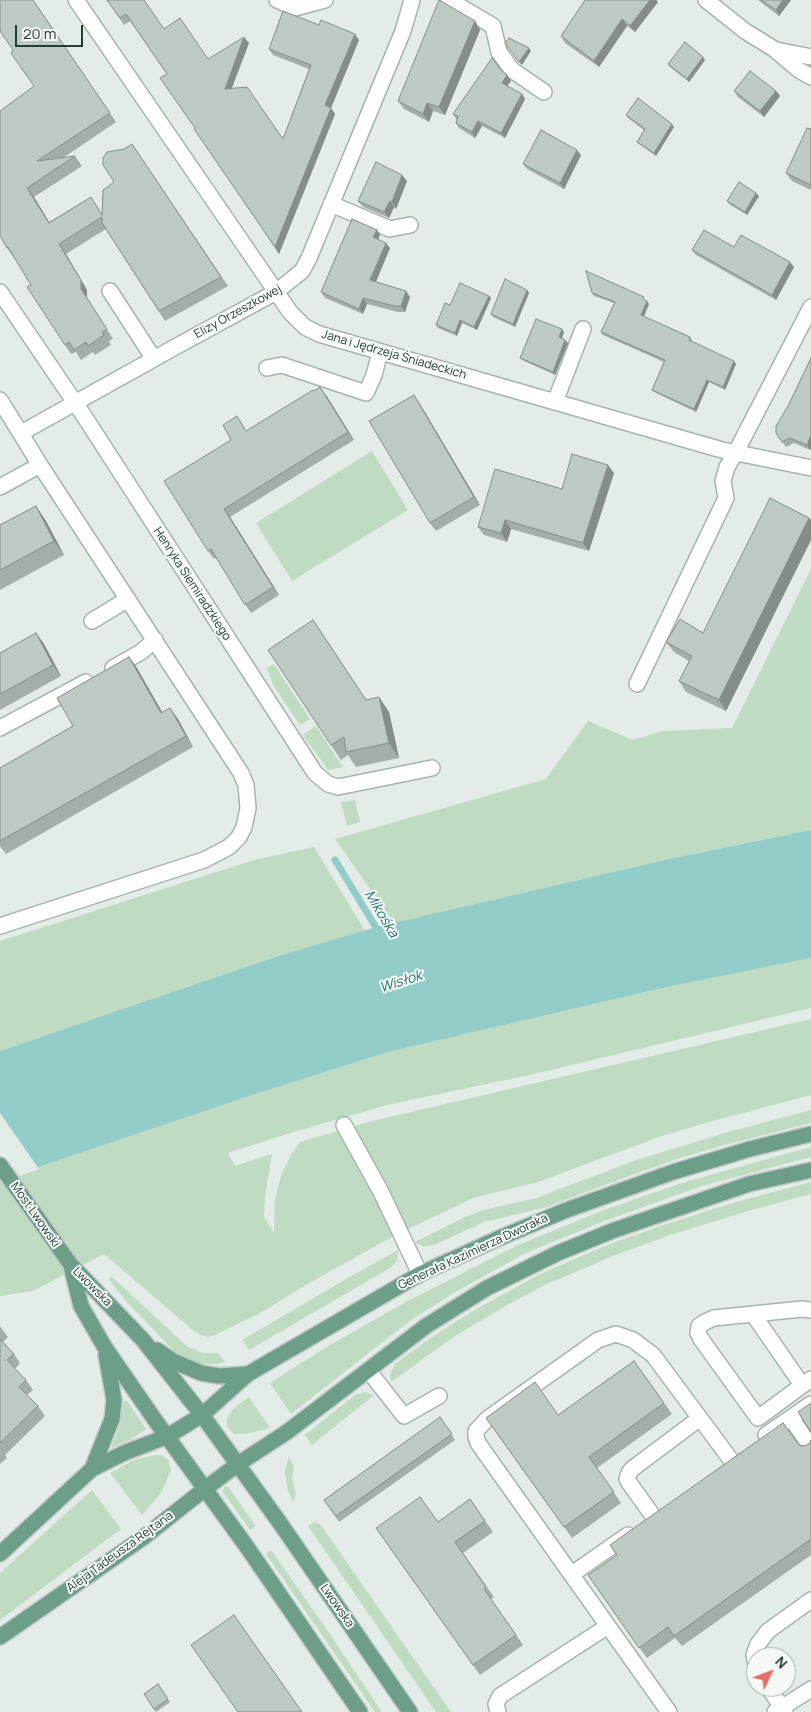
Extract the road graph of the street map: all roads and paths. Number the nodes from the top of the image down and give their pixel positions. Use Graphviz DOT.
graph roads {
  1 [pos="76,0"];
  2 [pos="277,0"];
  3 [pos="325,0"];
  4 [pos="449,0"];
  5 [pos="706,0"];
  6 [pos="409,1"];
  7 [pos="774,49"];
  8 [pos="811,57"];
  9 [pos="811,77"];
  10 [pos="544,92"];
  11 [pos="331,204"];
  12 [pos="410,225"];
  13 [pos="110,291"];
  14 [pos="0,292"];
  15 [pos="276,292"];
  16 [pos="811,307"];
  17 [pos="583,329"];
  18 [pos="380,352"];
  19 [pos="154,359"];
  20 [pos="267,368"];
  21 [pos="0,400"];
  22 [pos="555,402"];
  23 [pos="75,404"];
  24 [pos="21,433"];
  25 [pos="736,452"];
  26 [pos="40,465"];
  27 [pos="811,468"];
  28 [pos="0,487"];
  29 [pos="128,599"];
  30 [pos="92,621"];
  31 [pos="155,640"];
  32 [pos="637,684"];
  33 [pos="0,728"];
  34 [pos="432,768"];
  35 [pos="0,926"];
  36 [pos="344,1125"];
  37 [pos="811,1134"];
  38 [pos="0,1164"];
  39 [pos="811,1170"];
  40 [pos="71,1265"];
  41 [pos="420,1274"];
  42 [pos="811,1310"];
  43 [pos="753,1314"];
  44 [pos="143,1340"];
  45 [pos="104,1346"];
  46 [pos="368,1370"];
  47 [pos="248,1374"];
  48 [pos="807,1382"];
  49 [pos="439,1396"];
  50 [pos="811,1404"];
  51 [pos="202,1415"];
  52 [pos="700,1418"];
  53 [pos="791,1418"];
  54 [pos="168,1436"];
  55 [pos="811,1447"];
  56 [pos="731,1460"];
  57 [pos="238,1464"];
  58 [pos="92,1469"];
  59 [pos="716,1471"];
  60 [pos="206,1488"];
  61 [pos="0,1554"];
  62 [pos="572,1574"];
  63 [pos="811,1600"];
  64 [pos="608,1626"];
  65 [pos="0,1637"];
  66 [pos="757,1647"];
  67 [pos="811,1689"];
  68 [pos="774,1697"];
  69 [pos="781,1710"];
  70 [pos="360,1712"];
  71 [pos="410,1712"];
  72 [pos="498,1712"];
  73 [pos="669,1712"];
  1 -- 15 [label="street, Jana i Jędrzeja Śniadeckich"];
  2 -- 3 [label="street"];
  4 -- 10 [label="street"];
  5 -- 7 [label="street"];
  6 -- 11 [label="street, Elizy Orzeszkowej"];
  7 -- 8 [label="street"];
  7 -- 9 [label="street"];
  11 -- 12 [label="street"];
  11 -- 15 [label="street, Elizy Orzeszkowej"];
  13 -- 19 [label="street"];
  14 -- 23 [label="street, Henryka Siemiradzkiego"];
  15 -- 18 [label="street, Jana i Jędrzeja Śniadeckich"];
  15 -- 19 [label="street, Elizy Orzeszkowej"];
  16 -- 25 [label="street"];
  17 -- 22 [label="street"];
  18 -- 20 [label="street"];
  18 -- 22 [label="street, Jana i Jędrzeja Śniadeckich"];
  19 -- 23 [label="street, Elizy Orzeszkowej"];
  21 -- 24 [label="street"];
  22 -- 25 [label="street, Jana i Jędrzeja Śniadeckich"];
  23 -- 24 [label="street, Elizy Orzeszkowej"];
  23 -- 34 [label="street, Henryka Siemiradzkiego"];
  24 -- 26 [label="street"];
  25 -- 27 [label="street, Jana i Jędrzeja Śniadeckich"];
  25 -- 32 [label="street"];
  26 -- 28 [label="street"];
  26 -- 29 [label="street"];
  29 -- 30 [label="street"];
  29 -- 31 [label="street"];
  31 -- 33 [label="street"];
  31 -- 35 [label="street"];
  36 -- 41 [label="street"];
  37 -- 41 [label="main road, Generała Kazimierza Dworaka"];
  38 -- 40 [label="main road, Most Lwowski"];
  39 -- 46 [label="main road"];
  40 -- 44 [label="main road, Lwowska"];
  40 -- 45 [label="main road, Lwowska"];
  41 -- 47 [label="main road, Generała Kazimierza Dworaka"];
  42 -- 43 [label="street"];
  43 -- 48 [label="street"];
  43 -- 48 [label="street"];
  44 -- 47 [label="main road"];
  44 -- 51 [label="main road, Lwowska"];
  45 -- 54 [label="main road, Lwowska"];
  45 -- 58 [label="main road"];
  46 -- 49 [label="street"];
  46 -- 57 [label="main road"];
  47 -- 51 [label="main road, Generała Kazimierza Dworaka"];
  50 -- 53 [label="street"];
  51 -- 54 [label="main road, Generała Kazimierza Dworaka"];
  51 -- 57 [label="main road, Lwowska"];
  52 -- 56 [label="street"];
  52 -- 62 [label="street"];
  52 -- 62 [label="street"];
  53 -- 55 [label="street"];
  53 -- 56 [label="street"];
  54 -- 58 [label="main road"];
  54 -- 60 [label="main road, Lwowska"];
  56 -- 59 [label="street"];
  57 -- 60 [label="main road, Aleja Tadeusza Rejtana"];
  57 -- 71 [label="main road, Lwowska"];
  58 -- 61 [label="main road"];
  60 -- 65 [label="main road, Aleja Tadeusza Rejtana"];
  60 -- 70 [label="main road, Lwowska"];
  62 -- 64 [label="street"];
  63 -- 66 [label="street"];
  64 -- 72 [label="street"];
  64 -- 73 [label="street"];
  67 -- 69 [label="street"];
  68 -- 69 [label="street"];
}
